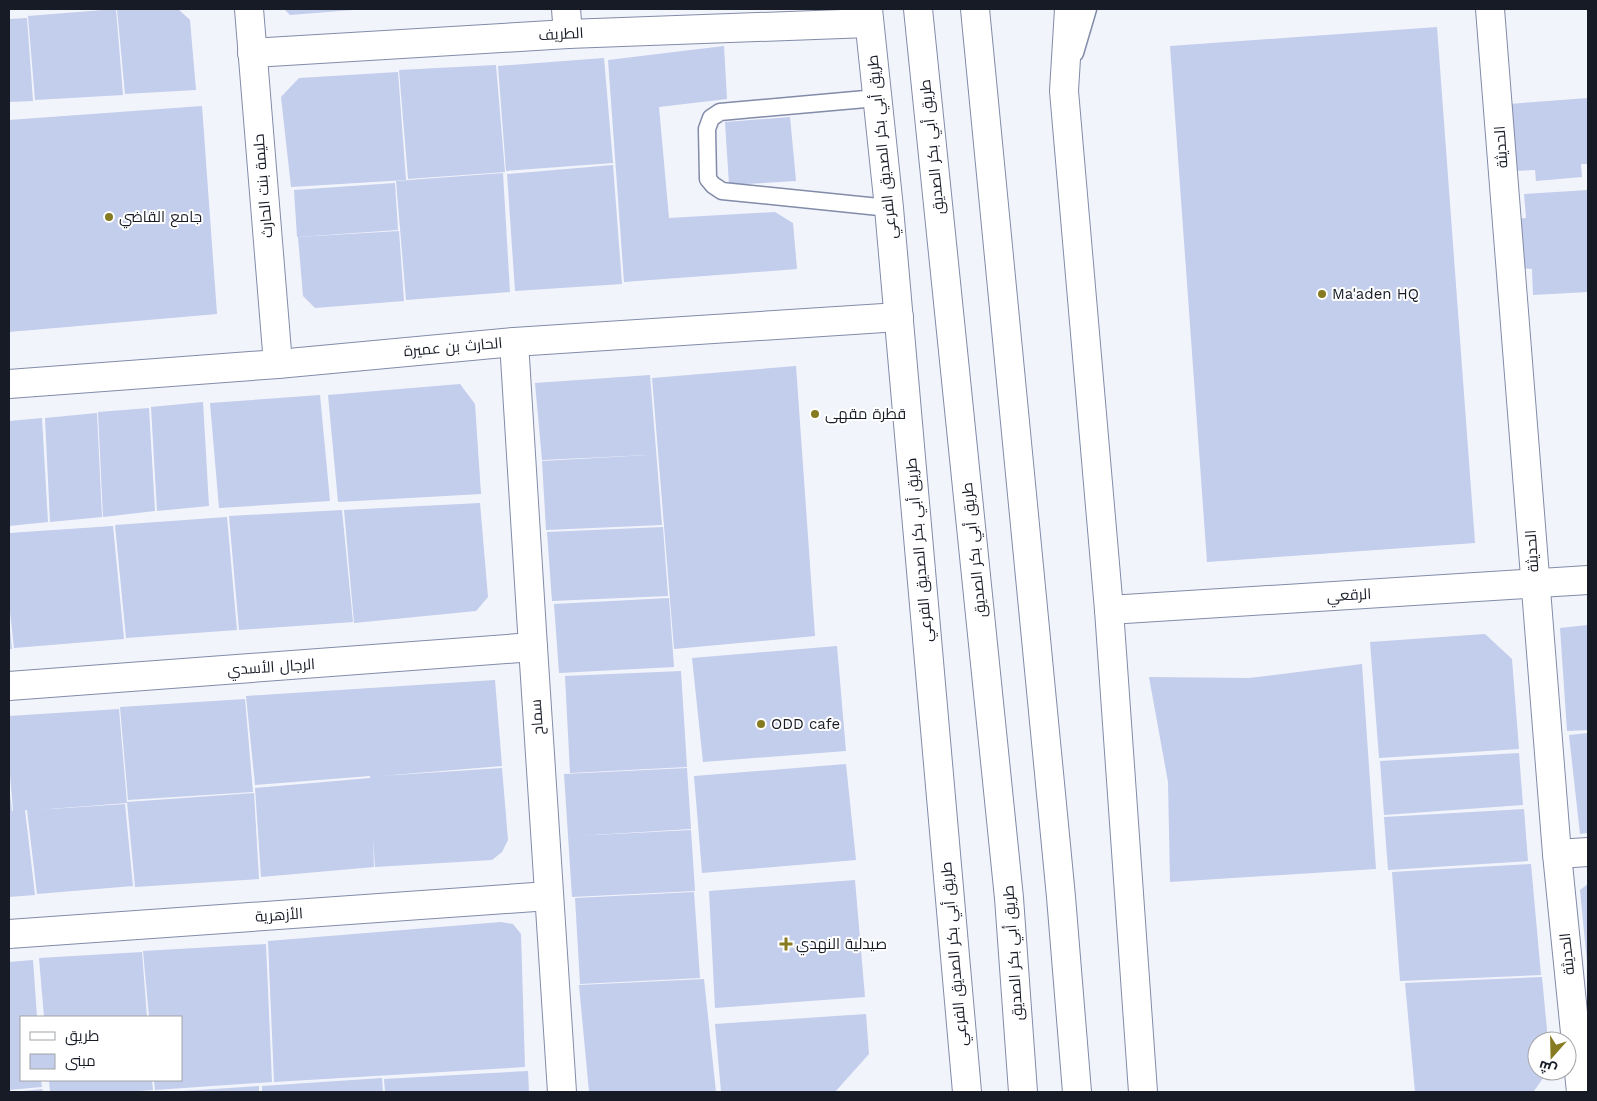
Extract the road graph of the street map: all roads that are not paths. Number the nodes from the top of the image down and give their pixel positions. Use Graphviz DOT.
graph roads {
  1 [pos="249,9"];
  2 [pos="918,9"];
  3 [pos="975,9"];
  4 [pos="1053,9"];
  5 [pos="1069,9"];
  6 [pos="1088,9"];
  7 [pos="1490,9"];
  8 [pos="869,14"];
  9 [pos="567,21"];
  10 [pos="252,53"];
  11 [pos="1064,91"];
  12 [pos="877,98"];
  13 [pos="889,208"];
  14 [pos="899,318"];
  15 [pos="514,342"];
  16 [pos="278,364"];
  17 [pos="9,384"];
  18 [pos="1588,580"];
  19 [pos="1535,584"];
  20 [pos="1109,610"];
  21 [pos="533,647"];
  22 [pos="9,686"];
  23 [pos="1588,852"];
  24 [pos="1557,854"];
  25 [pos="549,896"];
  26 [pos="9,934"];
  27 [pos="562,1092"];
  28 [pos="966,1092"];
  29 [pos="1023,1092"];
  30 [pos="1077,1092"];
  31 [pos="1143,1092"];
  32 [pos="1581,1092"];
  1 -- 10 [label="street, حليمة بنت الحارث"];
  2 -- 29 [label="street, طريق أبي بكر الصديق"];
  3 -- 30 [label="street"];
  4 -- 11 [label="street"];
  5 -- 11 [label="street"];
  6 -- 11 [label="lane"];
  7 -- 19 [label="street, الحديثة"];
  8 -- 9 [label="street, الطريف"];
  8 -- 12 [label="street, طريق أبي بكر الصديق الفرعي"];
  9 -- 10 [label="street, الطريف"];
  10 -- 16 [label="street, حليمة بنت الحارث"];
  11 -- 20 [label="street"];
  12 -- 13 [label="street, طريق أبي بكر الصديق الفرعي"];
  12 -- 13 [label="lane"];
  13 -- 14 [label="street, طريق أبي بكر الصديق الفرعي"];
  14 -- 15 [label="street, الحارث بن عميرة"];
  14 -- 28 [label="street, طريق أبي بكر الصديق الفرعي"];
  15 -- 16 [label="street, الحارث بن عميرة"];
  15 -- 21 [label="street, سماح"];
  16 -- 17 [label="street, الحارث بن عميرة"];
  18 -- 19 [label="street, الرقعي"];
  19 -- 20 [label="street, الرقعي"];
  19 -- 24 [label="street, الحديثة"];
  20 -- 31 [label="street"];
  21 -- 22 [label="street, الرجال الأسدي"];
  21 -- 25 [label="street, سماح"];
  23 -- 24 [label="street"];
  24 -- 32 [label="street, الحديثة"];
  25 -- 26 [label="street, الأزهرية"];
  25 -- 27 [label="street, سماح"];
}
